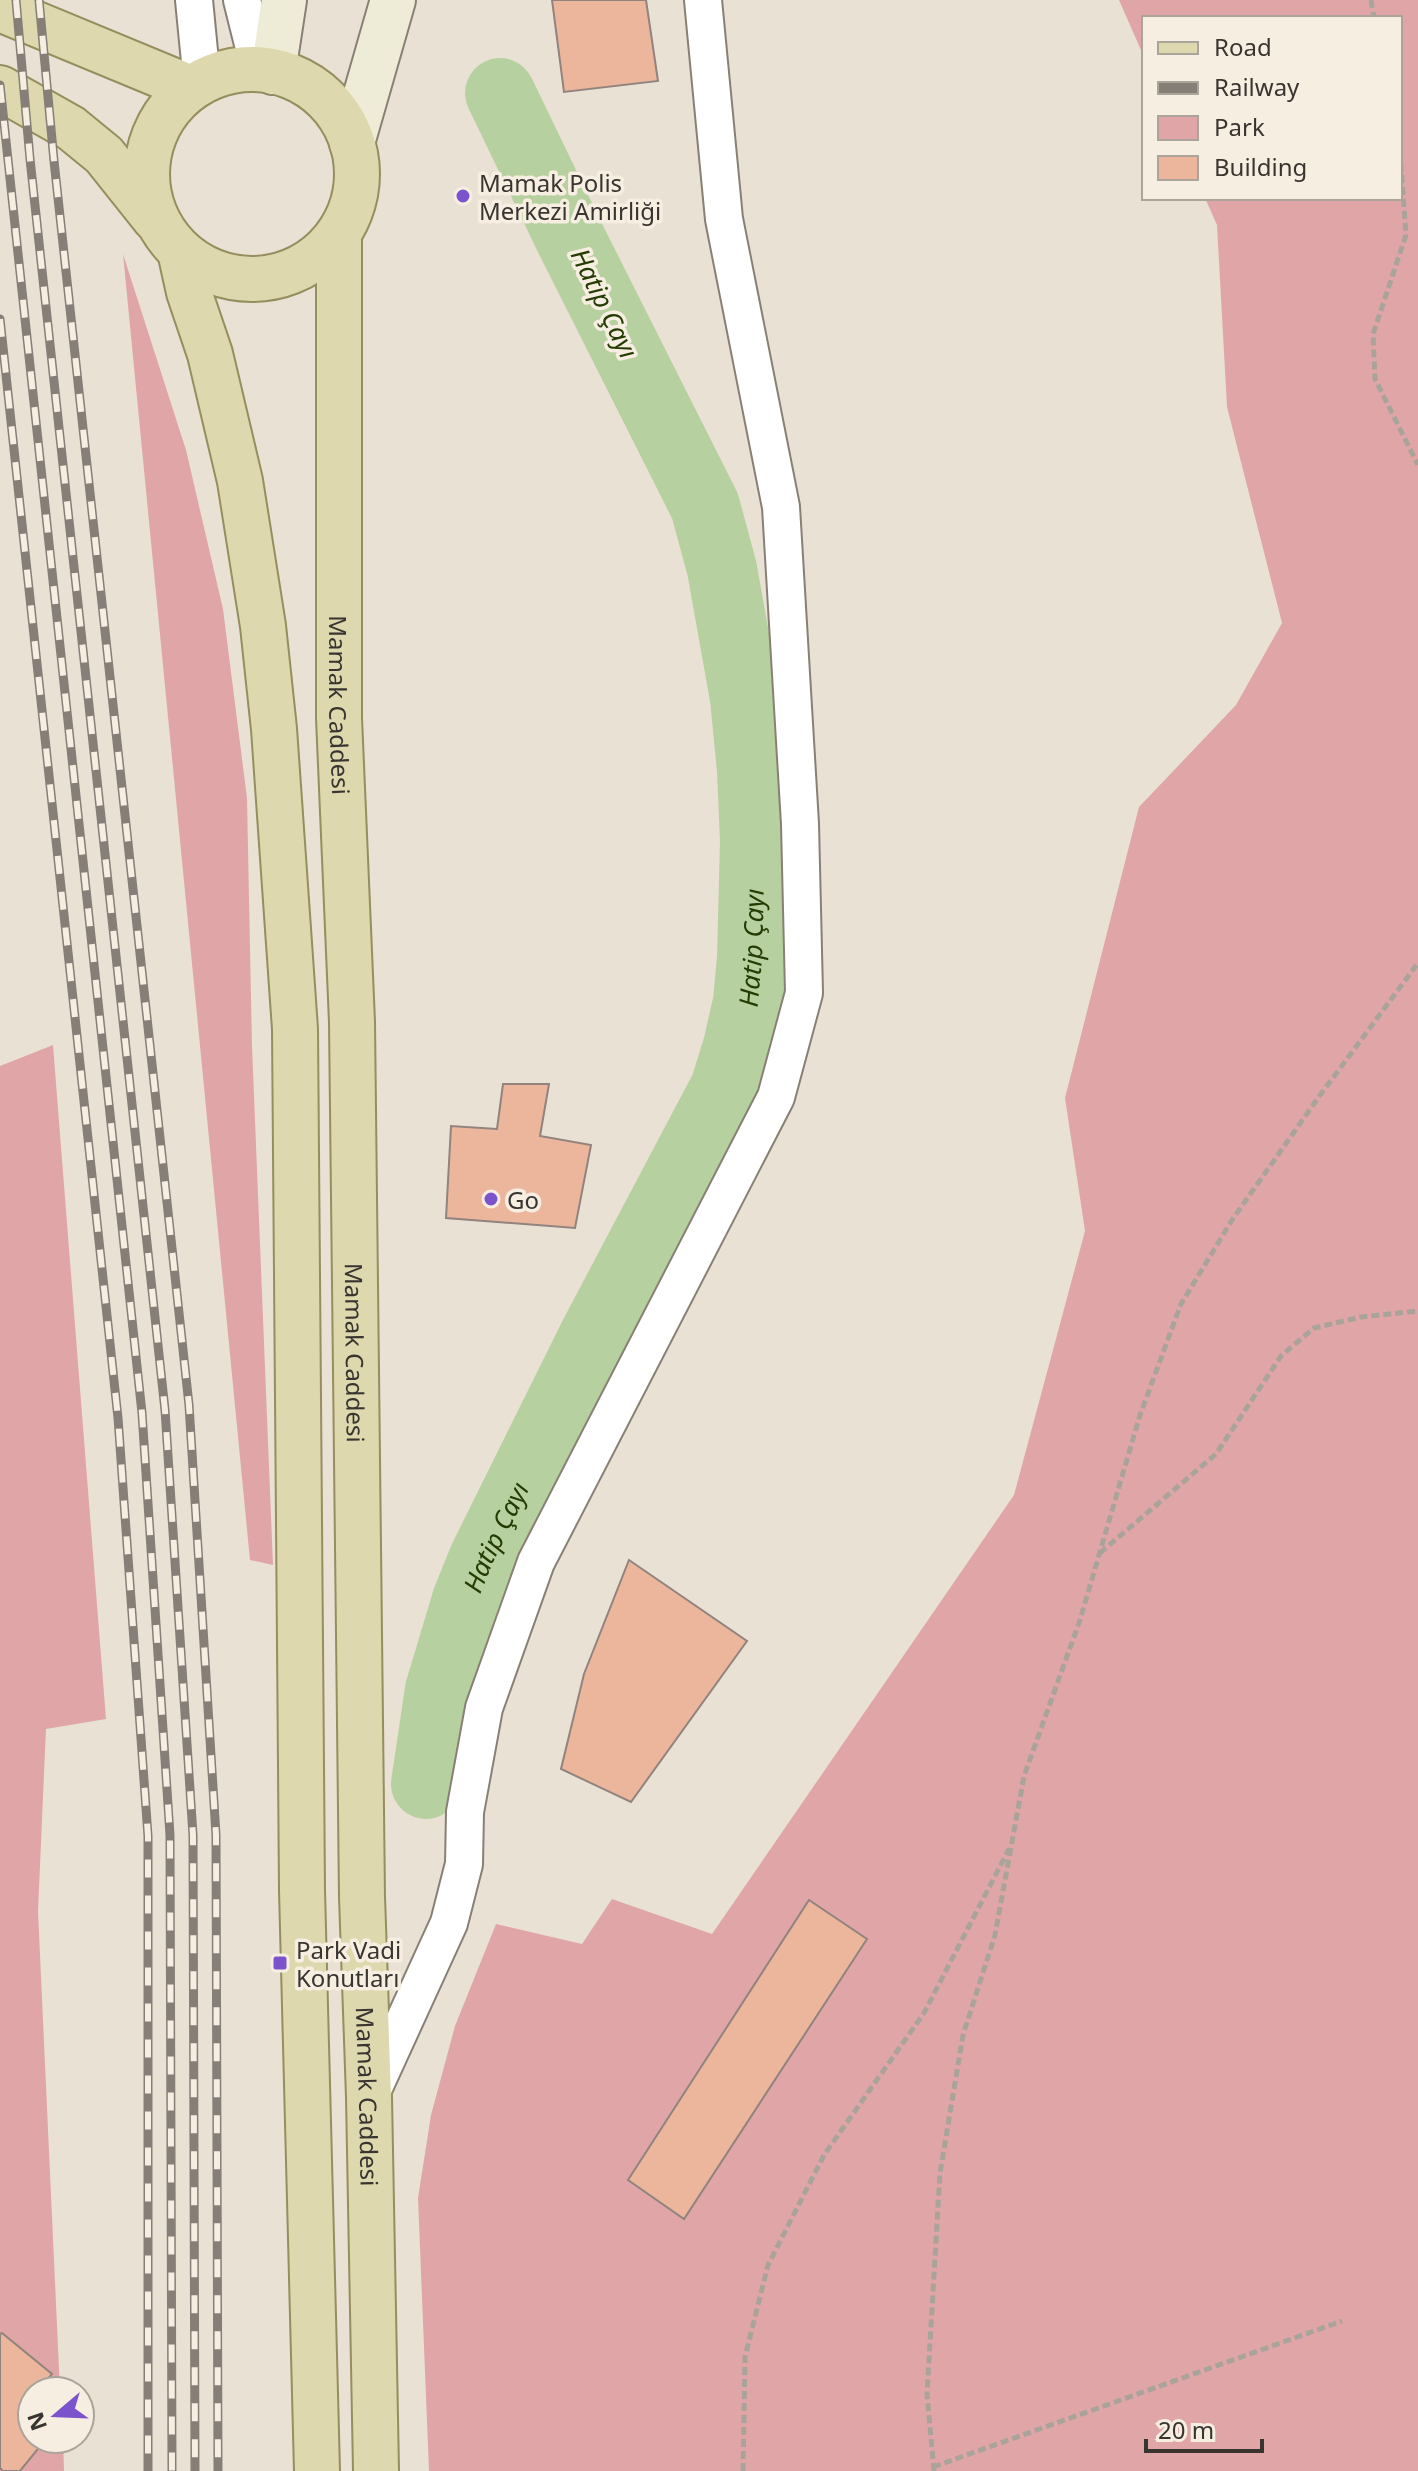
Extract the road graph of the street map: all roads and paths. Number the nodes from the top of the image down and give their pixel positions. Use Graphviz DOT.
graph roads {
  1 [pos="194,0"];
  2 [pos="242,0"];
  3 [pos="284,0"];
  4 [pos="393,0"];
  5 [pos="703,0"];
  6 [pos="0,9"];
  7 [pos="266,70"];
  8 [pos="196,85"];
  9 [pos="0,88"];
  10 [pos="352,143"];
  11 [pos="1402,179"];
  12 [pos="339,233"];
  13 [pos="170,238"];
  14 [pos="1418,465"];
  15 [pos="1418,963"];
  16 [pos="1418,1311"];
  17 [pos="1100,1553"];
  18 [pos="1012,1842"];
  19 [pos="369,2097"];
  20 [pos="1342,2321"];
  21 [pos="933,2469"];
  22 [pos="317,2471"];
  23 [pos="376,2471"];
  24 [pos="743,2471"];
  1 -- 8 [label="street"];
  2 -- 7 [label="street"];
  3 -- 7 [label="main road"];
  4 -- 10 [label="main road"];
  5 -- 19 [label="street"];
  6 -- 8 [label="main road"];
  7 -- 8 [label="main road"];
  7 -- 10 [label="main road"];
  8 -- 13 [label="main road"];
  9 -- 13 [label="main road"];
  10 -- 12 [label="main road"];
  11 -- 14 [label="path"];
  12 -- 13 [label="main road"];
  12 -- 19 [label="main road, Mamak Caddesi"];
  13 -- 22 [label="main road"];
  15 -- 17 [label="path"];
  16 -- 17 [label="path"];
  17 -- 18 [label="path"];
  18 -- 21 [label="path"];
  18 -- 24 [label="path"];
  19 -- 23 [label="main road, Mamak Caddesi"];
  20 -- 21 [label="path"];
}
